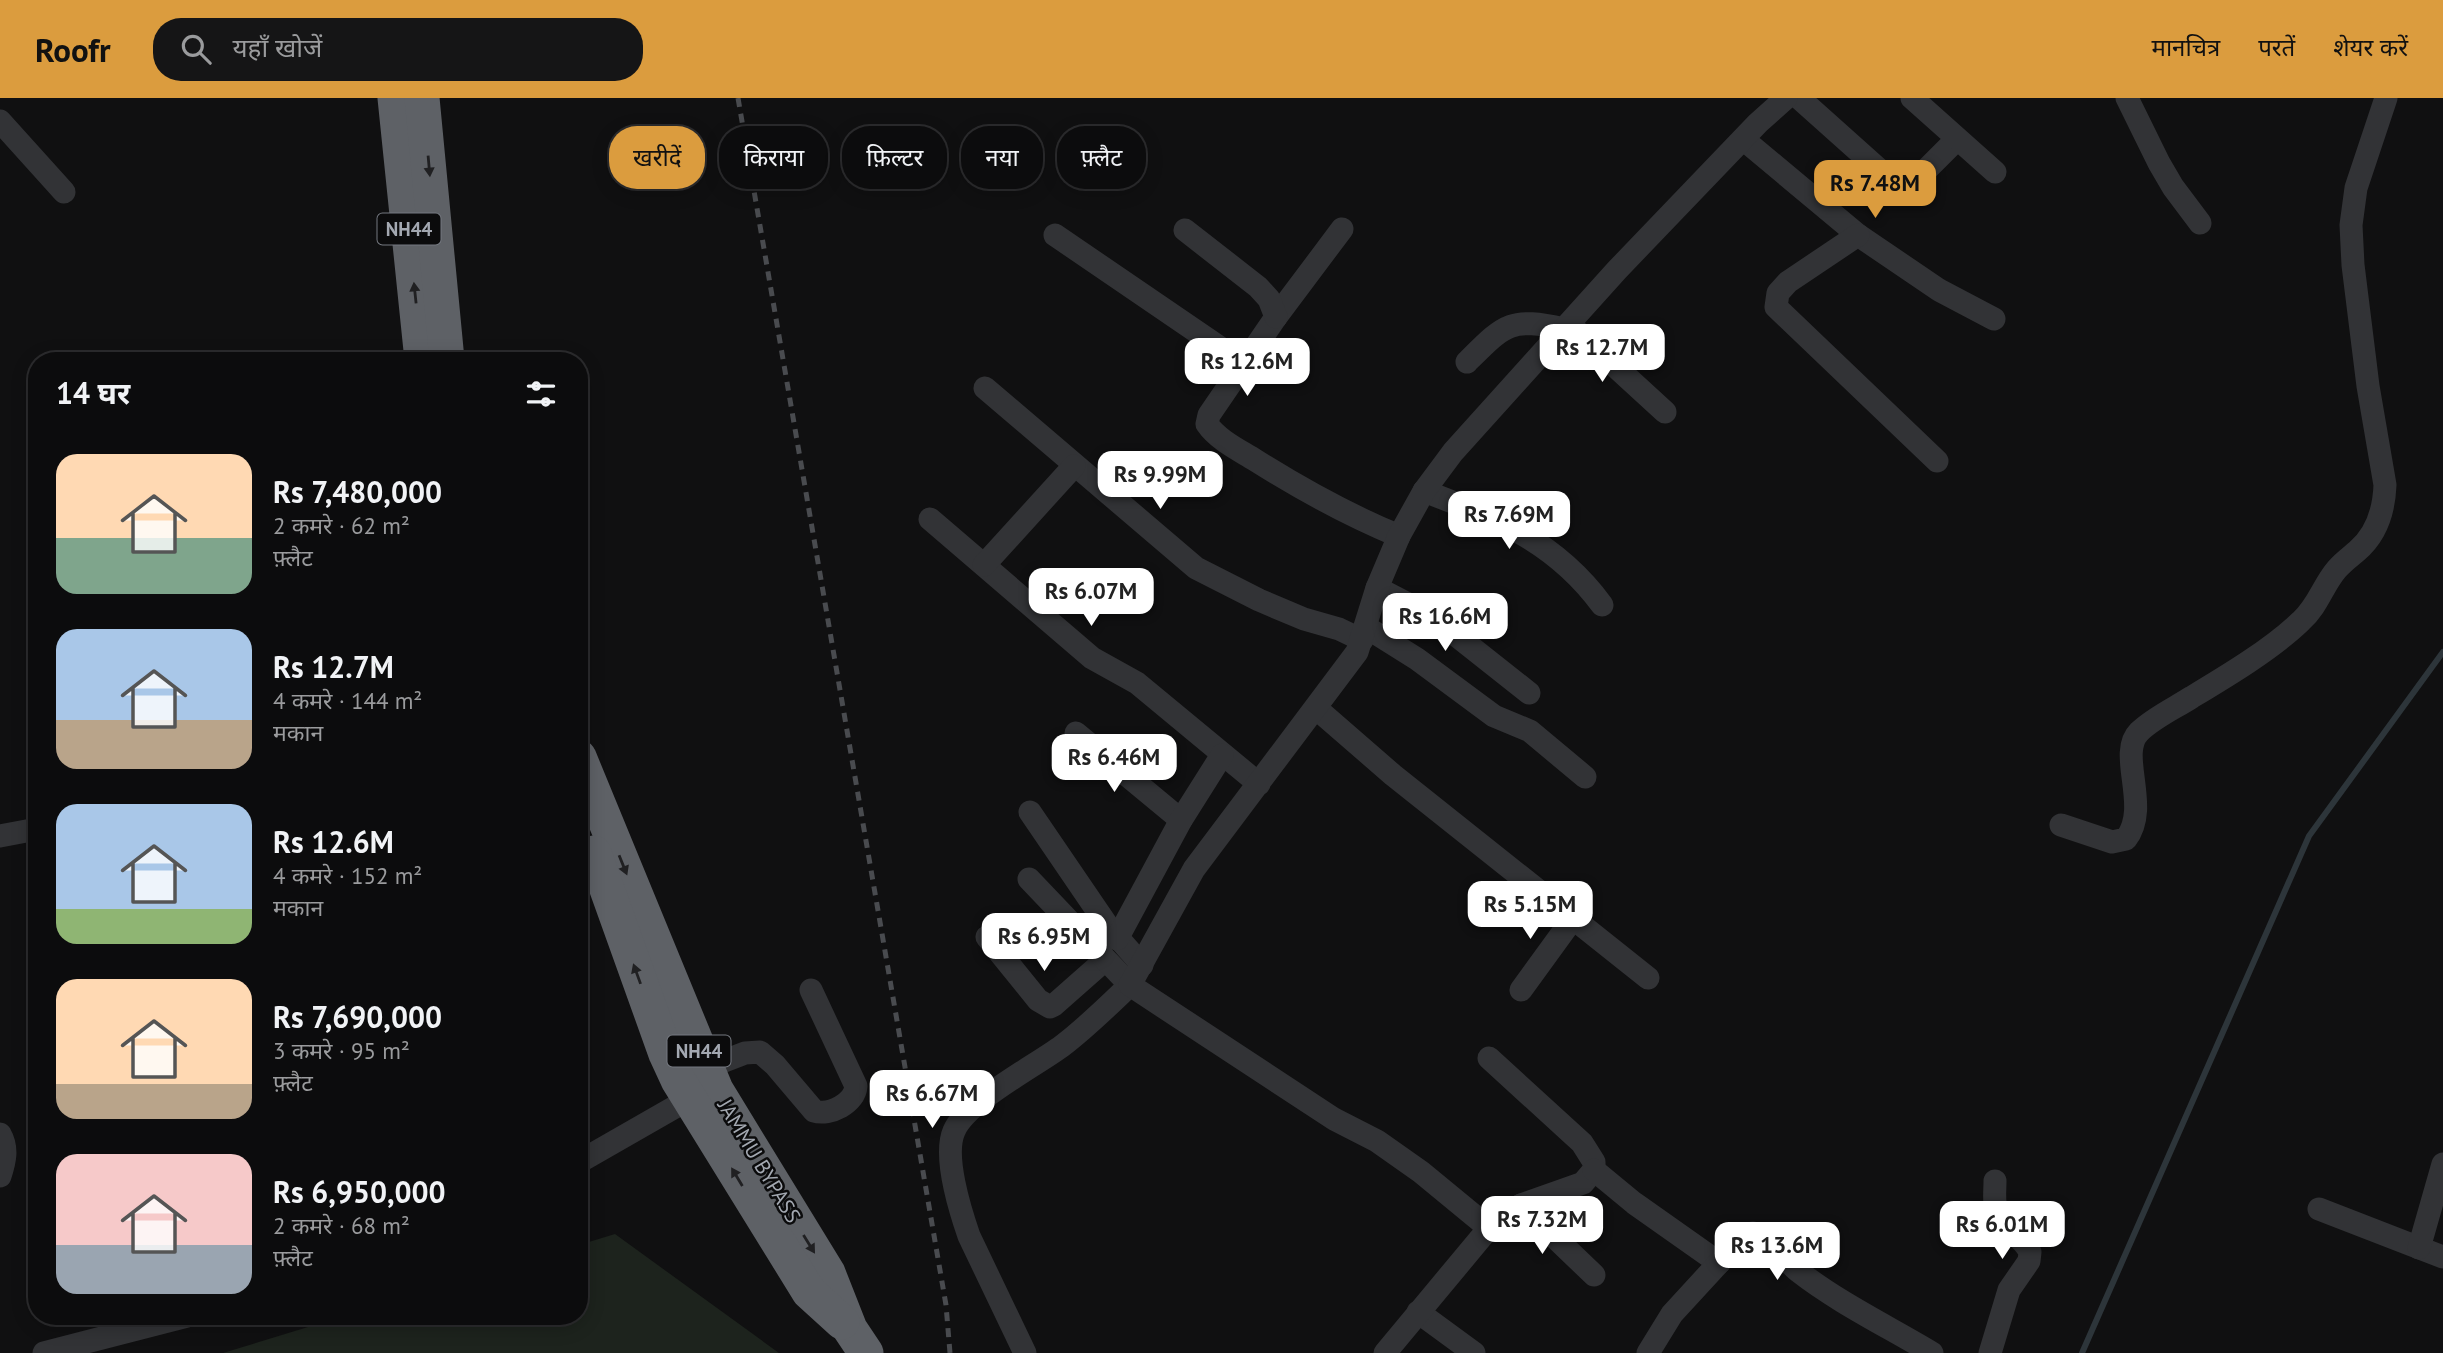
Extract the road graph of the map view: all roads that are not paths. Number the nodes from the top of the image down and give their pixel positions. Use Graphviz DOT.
graph roads {
  1 [pos="395,98"];
  2 [pos="422,98"];
  3 [pos="1786,98"];
  4 [pos="1799,98"];
  5 [pos="1912,98"];
  6 [pos="2127,98"];
  7 [pos="2386,98"];
  8 [pos="0,121"];
  9 [pos="1743,139"];
  10 [pos="1958,139"];
  11 [pos="1995,173"];
  12 [pos="64,192"];
  13 [pos="2200,223"];
  14 [pos="1342,229"];
  15 [pos="1185,230"];
  16 [pos="1055,235"];
  17 [pos="1858,235"];
  18 [pos="1276,317"];
  19 [pos="1994,319"];
  20 [pos="1566,326"];
  21 [pos="421,352"];
  22 [pos="446,352"];
  23 [pos="1467,362"];
  24 [pos="1244,364"];
  25 [pos="985,388"];
  26 [pos="1665,412"];
  27 [pos="1937,461"];
  28 [pos="1074,466"];
  29 [pos="1424,491"];
  30 [pos="930,519"];
  31 [pos="1384,529"];
  32 [pos="984,565"];
  33 [pos="1377,589"];
  34 [pos="1602,605"];
  35 [pos="1355,633"];
  36 [pos="1529,693"];
  37 [pos="1317,709"];
  38 [pos="1076,733"];
  39 [pos="1238,768"];
  40 [pos="1585,777"];
  41 [pos="588,779"];
  42 [pos="1030,812"];
  43 [pos="1181,820"];
  44 [pos="2061,825"];
  45 [pos="28,831"];
  46 [pos="0,836"];
  47 [pos="588,837"];
  48 [pos="1029,879"];
  49 [pos="1574,917"];
  50 [pos="987,937"];
  51 [pos="1122,961"];
  52 [pos="1648,978"];
  53 [pos="811,990"];
  54 [pos="1521,990"];
  55 [pos="1489,1058"];
  56 [pos="706,1068"];
  57 [pos="689,1099"];
  58 [pos="0,1134"];
  59 [pos="588,1157"];
  60 [pos="2443,1164"];
  61 [pos="1594,1170"];
  62 [pos="0,1176"];
  63 [pos="1995,1181"];
  64 [pos="1521,1205"];
  65 [pos="2319,1209"];
  66 [pos="1489,1228"];
  67 [pos="2419,1248"];
  68 [pos="2443,1257"];
  69 [pos="1719,1263"];
  70 [pos="1594,1275"];
  71 [pos="1418,1312"];
  72 [pos="152,1325"];
  73 [pos="858,1341"];
  74 [pos="44,1353"];
  75 [pos="1025,1353"];
  76 [pos="1385,1353"];
  77 [pos="1474,1353"];
  78 [pos="1648,1353"];
  79 [pos="1931,1353"];
  80 [pos="1990,1353"];
  21 -- 1 [label="highway, NH44, one-way"];
  2 -- 22 [label="highway, NH44, one-way"];
  3 -- 9 [label="street"];
  4 -- 10 [label="street"];
  5 -- 10 [label="street"];
  6 -- 13 [label="street"];
  7 -- 44 [label="street"];
  8 -- 12 [label="street"];
  9 -- 17 [label="street"];
  9 -- 20 [label="street"];
  10 -- 11 [label="street"];
  14 -- 18 [label="street"];
  15 -- 18 [label="street"];
  16 -- 24 [label="street"];
  17 -- 19 [label="street"];
  17 -- 27 [label="street"];
  18 -- 24 [label="street"];
  20 -- 23 [label="street"];
  20 -- 26 [label="street"];
  20 -- 29 [label="street"];
  24 -- 31 [label="street"];
  25 -- 28 [label="street"];
  28 -- 32 [label="street"];
  28 -- 35 [label="street"];
  29 -- 31 [label="street"];
  29 -- 34 [label="street"];
  30 -- 32 [label="street"];
  31 -- 33 [label="street"];
  32 -- 39 [label="street"];
  33 -- 35 [label="street"];
  33 -- 36 [label="street"];
  35 -- 37 [label="street"];
  35 -- 40 [label="street"];
  37 -- 39 [label="street"];
  37 -- 49 [label="street"];
  38 -- 43 [label="street"];
  39 -- 43 [label="street"];
  39 -- 51 [label="street"];
  41 -- 56 [label="highway, JAMMU BYPASS / NH44, one-way"];
  42 -- 51 [label="street"];
  43 -- 51 [label="street"];
  45 -- 46 [label="street"];
  57 -- 47 [label="highway, JAMMU BYPASS / NH44, one-way"];
  48 -- 51 [label="street"];
  49 -- 52 [label="street"];
  49 -- 54 [label="street"];
  50 -- 51 [label="street"];
  51 -- 66 [label="street"];
  51 -- 75 [label="street"];
  53 -- 56 [label="street"];
  55 -- 61 [label="street"];
  56 -- 73 [label="highway, JAMMU BYPASS / NH44, one-way"];
  57 -- 59 [label="street"];
  73 -- 57 [label="highway, JAMMU BYPASS / NH44, one-way"];
  58 -- 62 [label="street"];
  60 -- 67 [label="street"];
  61 -- 64 [label="street"];
  61 -- 69 [label="street"];
  63 -- 80 [label="street"];
  64 -- 66 [label="street"];
  64 -- 70 [label="street"];
  65 -- 67 [label="street"];
  66 -- 71 [label="street"];
  67 -- 68 [label="street"];
  69 -- 78 [label="street"];
  69 -- 79 [label="street"];
  71 -- 76 [label="street"];
  71 -- 77 [label="street"];
  72 -- 74 [label="street"];
}
